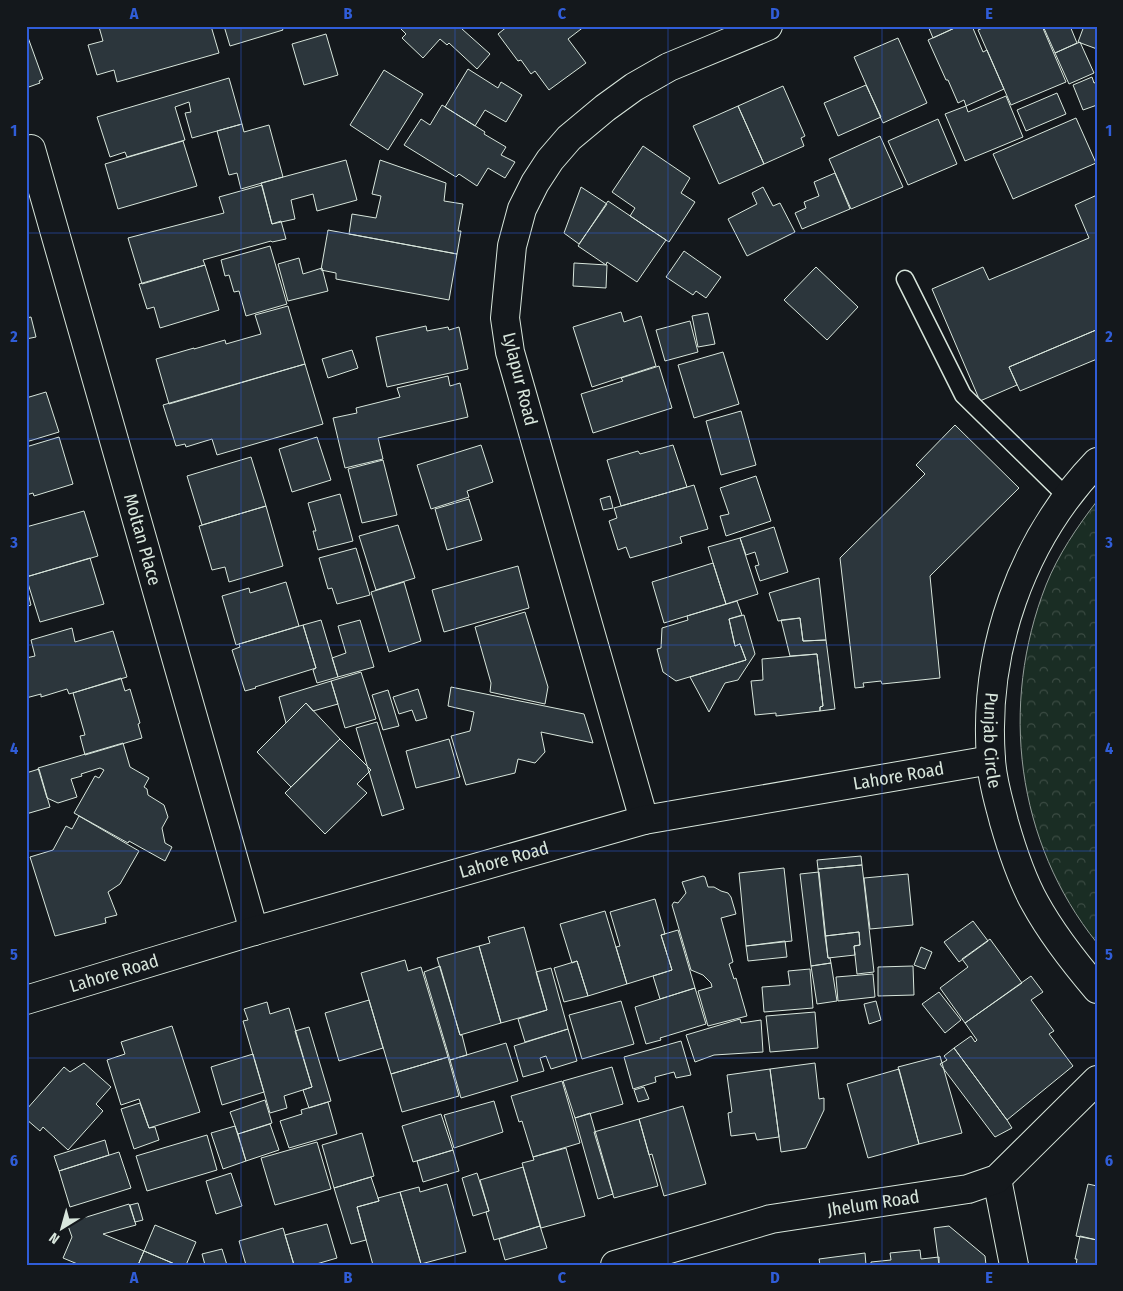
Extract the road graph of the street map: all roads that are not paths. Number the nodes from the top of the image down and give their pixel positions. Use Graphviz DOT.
graph roads {
  1 [pos="768,26"];
  2 [pos="31,149"];
  3 [pos="905,279"];
  4 [pos="1097,462"];
  5 [pos="1067,497"];
  6 [pos="991,760"];
  7 [pos="644,820"];
  8 [pos="254,931"];
  9 [pos="1097,989"];
  10 [pos="26,1000"];
  11 [pos="1097,1080"];
  12 [pos="997,1179"];
  13 [pos="615,1265"];
  14 [pos="1014,1265"];
  1 -- 7 [label="street, Lylapur Road"];
  2 -- 8 [label="street, Moltan Place"];
  3 -- 5 [label="lane"];
  4 -- 5 [label="street, Punjab Circle"];
  5 -- 6 [label="street, Punjab Circle"];
  6 -- 7 [label="street, Lahore Road"];
  6 -- 9 [label="street, Punjab Circle"];
  7 -- 8 [label="street, Lahore Road"];
  8 -- 10 [label="street, Lahore Road"];
  11 -- 12 [label="street, Jhelum Road"];
  12 -- 13 [label="street, Jhelum Road"];
  12 -- 14 [label="street"];
}
